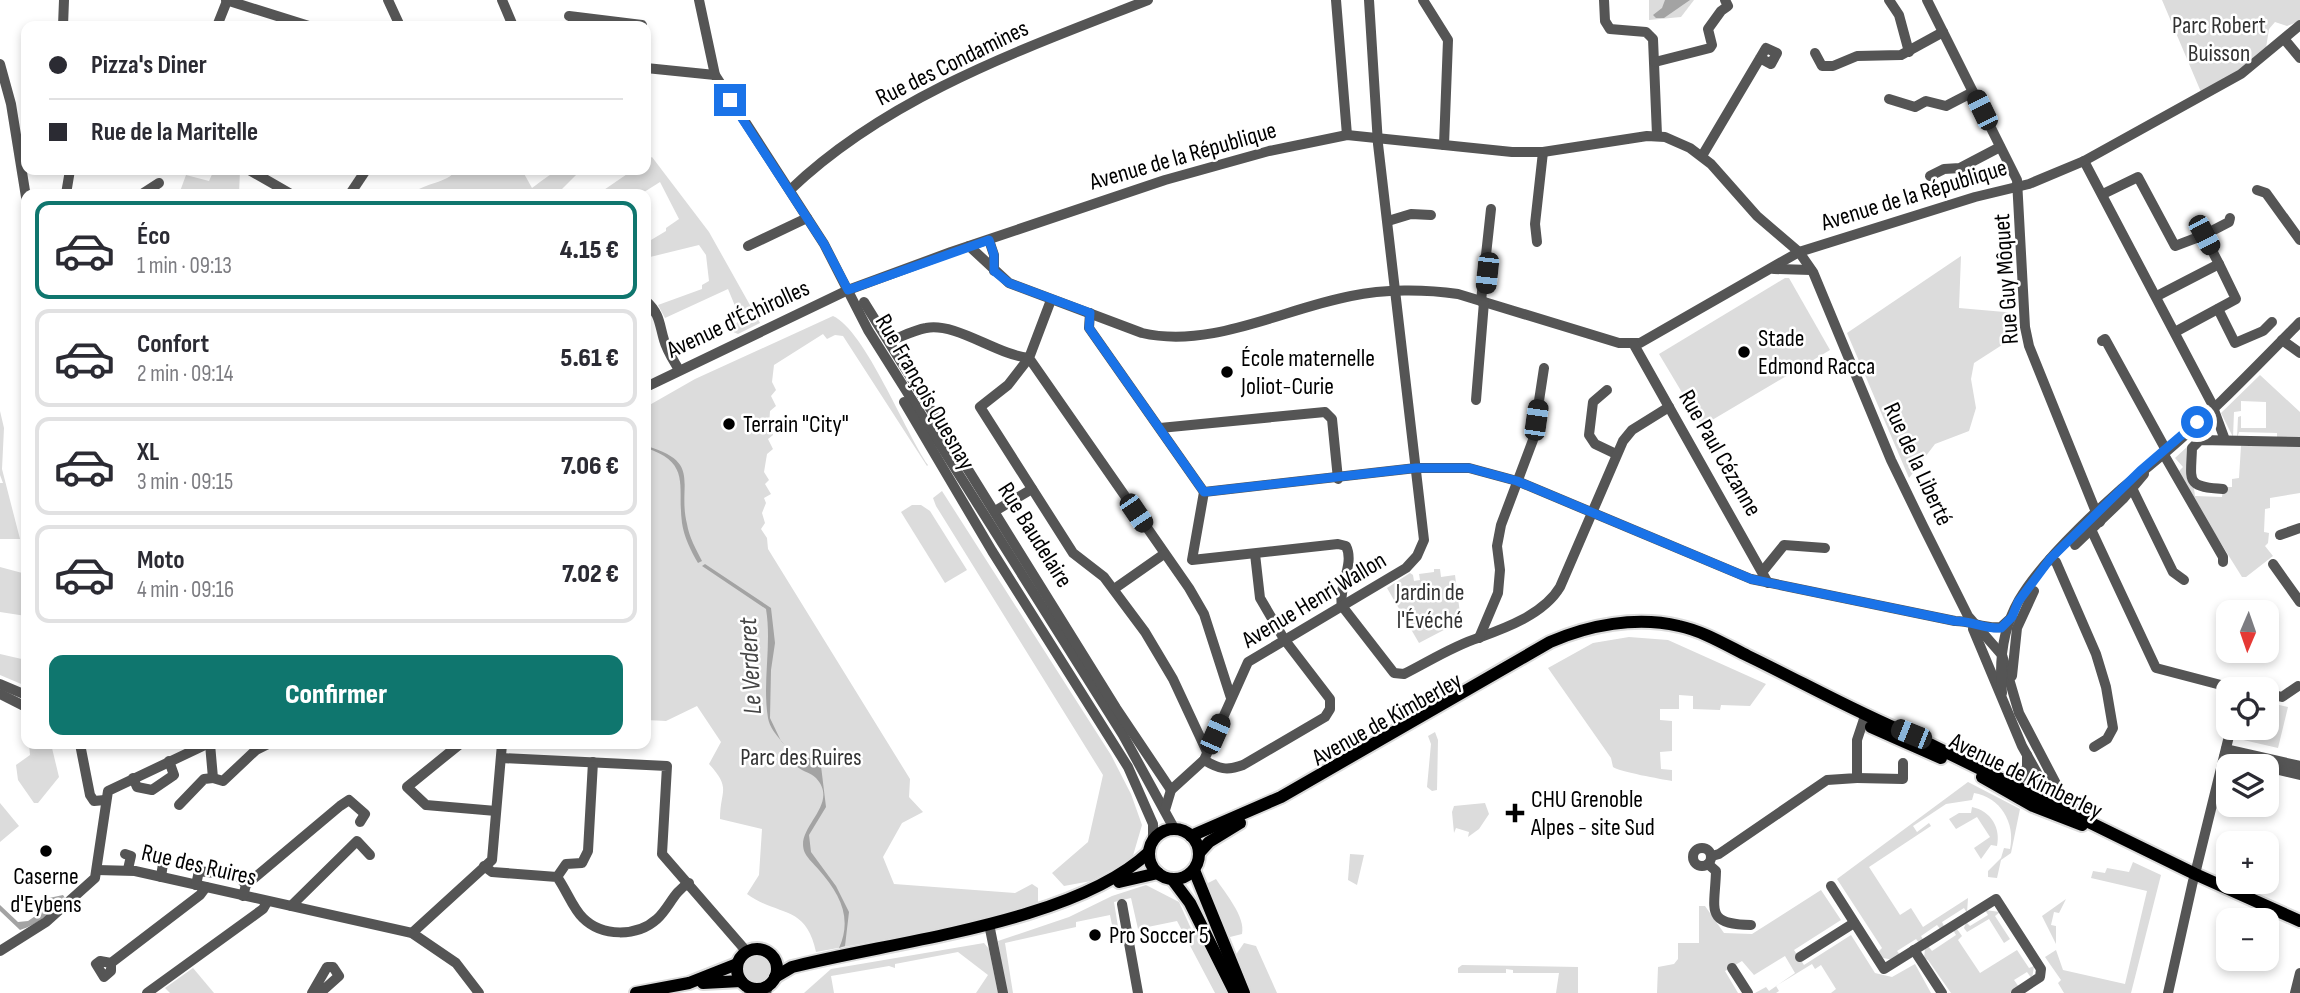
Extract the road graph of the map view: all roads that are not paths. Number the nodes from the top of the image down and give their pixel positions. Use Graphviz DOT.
graph roads {
  1 [pos="64,0"];
  2 [pos="226,0"];
  3 [pos="388,0"];
  4 [pos="502,0"];
  5 [pos="699,0"];
  6 [pos="1148,0"];
  7 [pos="1336,0"];
  8 [pos="1369,0"];
  9 [pos="1423,0"];
  10 [pos="1604,0"];
  11 [pos="1725,0"];
  12 [pos="1889,0"];
  13 [pos="1927,0"];
  14 [pos="569,16"];
  15 [pos="63,21"];
  16 [pos="219,21"];
  17 [pos="291,21"];
  18 [pos="398,21"];
  19 [pos="511,21"];
  20 [pos="593,21"];
  21 [pos="2300,25"];
  22 [pos="1944,32"];
  23 [pos="2285,40"];
  24 [pos="1909,52"];
  25 [pos="1815,53"];
  26 [pos="1760,58"];
  27 [pos="2300,58"];
  28 [pos="709,60"];
  29 [pos="1655,62"];
  30 [pos="0,64"];
  31 [pos="651,69"];
  32 [pos="689,73"];
  33 [pos="715,75"];
  34 [pos="1973,92"];
  35 [pos="1889,99"];
  36 [pos="1347,135"];
  37 [pos="1657,135"];
  38 [pos="1377,136"];
  39 [pos="1444,145"];
  40 [pos="2000,146"];
  41 [pos="1543,152"];
  42 [pos="1702,156"];
  43 [pos="2084,160"];
  44 [pos="21,166"];
  45 [pos="258,175"];
  46 [pos="1930,176"];
  47 [pos="159,183"];
  48 [pos="2019,186"];
  49 [pos="150,189"];
  50 [pos="282,189"];
  51 [pos="790,190"];
  52 [pos="2256,190"];
  53 [pos="2103,194"];
  54 [pos="1491,209"];
  55 [pos="1431,215"];
  56 [pos="807,218"];
  57 [pos="2230,218"];
  58 [pos="1388,221"];
  59 [pos="2204,235"];
  60 [pos="989,240"];
  61 [pos="2300,240"];
  62 [pos="1537,242"];
  63 [pos="748,246"];
  64 [pos="969,246"];
  65 [pos="1799,252"];
  66 [pos="2219,264"];
  67 [pos="1771,269"];
  68 [pos="1811,270"];
  69 [pos="994,271"];
  70 [pos="848,290"];
  71 [pos="1396,292"];
  72 [pos="2157,296"];
  73 [pos="1051,300"];
  74 [pos="864,302"];
  75 [pos="1483,302"];
  76 [pos="651,306"];
  77 [pos="2218,309"];
  78 [pos="1090,313"];
  79 [pos="2272,322"];
  80 [pos="2300,322"];
  81 [pos="2175,332"];
  82 [pos="2282,340"];
  83 [pos="890,341"];
  84 [pos="2102,341"];
  85 [pos="1633,344"];
  86 [pos="2300,353"];
  87 [pos="1029,358"];
  88 [pos="1544,368"];
  89 [pos="680,370"];
  90 [pos="651,384"];
  91 [pos="1607,390"];
  92 [pos="1476,400"];
  93 [pos="2213,406"];
  94 [pos="1669,407"];
  95 [pos="1160,428"];
  96 [pos="2225,440"];
  97 [pos="2300,442"];
  98 [pos="2165,451"];
  99 [pos="1616,454"];
  100 [pos="1416,468"];
  101 [pos="1338,479"];
  102 [pos="1517,481"];
  103 [pos="2131,485"];
  104 [pos="1032,489"];
  105 [pos="2223,489"];
  106 [pos="1204,492"];
  107 [pos="995,511"];
  108 [pos="1592,513"];
  109 [pos="2094,522"];
  110 [pos="2300,528"];
  111 [pos="2280,536"];
  112 [pos="1825,548"];
  113 [pos="1164,554"];
  114 [pos="1255,554"];
  115 [pos="1192,560"];
  116 [pos="2053,561"];
  117 [pos="2223,562"];
  118 [pos="2273,564"];
  119 [pos="1763,570"];
  120 [pos="2184,580"];
  121 [pos="1768,583"];
  122 [pos="1189,588"];
  123 [pos="1114,589"];
  124 [pos="2300,602"];
  125 [pos="1342,606"];
  126 [pos="2012,617"];
  127 [pos="1970,619"];
  128 [pos="1599,626"];
  129 [pos="1479,638"];
  130 [pos="1977,638"];
  131 [pos="1284,639"];
  132 [pos="2014,641"];
  133 [pos="2002,654"];
  134 [pos="2216,682"];
  135 [pos="0,684"];
  136 [pos="2298,686"];
  137 [pos="21,693"];
  138 [pos="2003,693"];
  139 [pos="0,694"];
  140 [pos="2279,695"];
  141 [pos="1231,698"];
  142 [pos="2015,699"];
  143 [pos="21,704"];
  144 [pos="1863,719"];
  145 [pos="2228,740"];
  146 [pos="2094,747"];
  147 [pos="81,749"];
  148 [pos="197,749"];
  149 [pos="209,749"];
  150 [pos="258,749"];
  151 [pos="454,749"];
  152 [pos="500,749"];
  153 [pos="2225,753"];
  154 [pos="2228,754"];
  155 [pos="2027,755"];
  156 [pos="1205,756"];
  157 [pos="501,758"];
  158 [pos="169,761"];
  159 [pos="593,762"];
  160 [pos="1903,763"];
  161 [pos="2300,766"];
  162 [pos="2279,770"];
  163 [pos="2300,775"];
  164 [pos="133,778"];
  165 [pos="213,778"];
  166 [pos="1857,778"];
  167 [pos="2001,782"];
  168 [pos="2058,787"];
  169 [pos="1165,793"];
  170 [pos="105,800"];
  171 [pos="2052,802"];
  172 [pos="179,805"];
  173 [pos="1147,808"];
  174 [pos="496,811"];
  175 [pos="360,822"];
  176 [pos="2077,823"];
  177 [pos="1175,830"];
  178 [pos="1191,836"];
  179 [pos="1154,843"];
  180 [pos="2137,845"];
  181 [pos="151,853"];
  182 [pos="1199,853"];
  183 [pos="125,854"];
  184 [pos="370,855"];
  185 [pos="484,866"];
  186 [pos="128,869"];
  187 [pos="97,870"];
  188 [pos="1194,870"];
  189 [pos="1158,873"];
  190 [pos="161,877"];
  191 [pos="557,877"];
  192 [pos="2194,877"];
  193 [pos="1172,879"];
  194 [pos="689,883"];
  195 [pos="246,885"];
  196 [pos="201,886"];
  197 [pos="1831,886"];
  198 [pos="243,896"];
  199 [pos="267,902"];
  200 [pos="1122,904"];
  201 [pos="291,906"];
  202 [pos="2300,921"];
  203 [pos="1854,923"];
  204 [pos="1751,925"];
  205 [pos="990,927"];
  206 [pos="2300,930"];
  207 [pos="412,933"];
  208 [pos="1914,950"];
  209 [pos="0,951"];
  210 [pos="747,951"];
  211 [pos="771,956"];
  212 [pos="832,956"];
  213 [pos="1800,957"];
  214 [pos="111,963"];
  215 [pos="737,964"];
  216 [pos="1732,968"];
  217 [pos="2300,974"];
  218 [pos="692,982"];
  219 [pos="770,985"];
  220 [pos="746,987"];
  221 [pos="148,993"];
  222 [pos="312,993"];
  223 [pos="320,993"];
  224 [pos="479,993"];
  225 [pos="636,993"];
  226 [pos="1003,993"];
  227 [pos="1138,993"];
  228 [pos="1235,993"];
  229 [pos="1244,993"];
  230 [pos="1748,993"];
  231 [pos="1942,993"];
  232 [pos="2016,993"];
  233 [pos="2168,993"];
  234 [pos="2295,993"];
  1 -- 15 [label="street"];
  2 -- 16 [label="street"];
  2 -- 17 [label="street"];
  3 -- 18 [label="street"];
  4 -- 19 [label="street"];
  5 -- 28 [label="street"];
  6 -- 51 [label="street, Rue des Condamines"];
  7 -- 36 [label="street"];
  8 -- 38 [label="street, Avenue Henri Wallon"];
  9 -- 39 [label="street"];
  10 -- 29 [label="street"];
  11 -- 29 [label="street"];
  12 -- 24 [label="street"];
  13 -- 22 [label="street, Rue Guy Môquet"];
  14 -- 20 [label="street"];
  21 -- 23 [label="street, Avenue de la République"];
  22 -- 24 [label="street"];
  22 -- 34 [label="street, Rue Guy Môquet"];
  23 -- 27 [label="street"];
  23 -- 43 [label="street, Avenue de la République"];
  24 -- 25 [label="street"];
  26 -- 42 [label="street"];
  28 -- 32 [label="street"];
  28 -- 33 [label="street"];
  29 -- 37 [label="street"];
  30 -- 44 [label="street"];
  31 -- 32 [label="street"];
  32 -- 33 [label="street"];
  33 -- 51 [label="street"];
  34 -- 35 [label="street"];
  34 -- 40 [label="street, Rue Guy Môquet"];
  36 -- 38 [label="street, Avenue de la République"];
  36 -- 60 [label="street, Avenue de la République"];
  37 -- 41 [label="street, Avenue de la République"];
  37 -- 42 [label="street, Avenue de la République"];
  38 -- 39 [label="street, Avenue de la République"];
  38 -- 58 [label="street, Avenue Henri Wallon"];
  39 -- 41 [label="street, Avenue de la République"];
  40 -- 46 [label="street"];
  40 -- 48 [label="street, Rue Guy Môquet"];
  41 -- 62 [label="street"];
  42 -- 65 [label="street, Avenue de la République"];
  43 -- 48 [label="street, Avenue de la République"];
  43 -- 53 [label="street"];
  45 -- 50 [label="street"];
  47 -- 49 [label="street"];
  48 -- 65 [label="street, Avenue de la République"];
  48 -- 109 [label="street, Rue Guy Môquet"];
  51 -- 56 [label="street"];
  52 -- 61 [label="street"];
  53 -- 59 [label="street"];
  53 -- 72 [label="street"];
  54 -- 75 [label="street"];
  55 -- 58 [label="street"];
  56 -- 63 [label="street"];
  56 -- 70 [label="street"];
  57 -- 59 [label="street"];
  58 -- 71 [label="street, Avenue Henri Wallon"];
  59 -- 66 [label="street"];
  60 -- 64 [label="street, Avenue de la République"];
  60 -- 69 [label="street"];
  64 -- 69 [label="street"];
  64 -- 70 [label="street, Avenue de la République"];
  65 -- 67 [label="street"];
  65 -- 68 [label="street, Rue de la Liberté"];
  66 -- 72 [label="street"];
  66 -- 77 [label="street"];
  67 -- 68 [label="street"];
  67 -- 85 [label="street"];
  68 -- 127 [label="street, Rue de la Liberté"];
  69 -- 73 [label="street"];
  70 -- 89 [label="street, Avenue d'Échirolles"];
  70 -- 169 [label="street, Rue François Quesnay"];
  70 -- 173 [label="street, Rue François Quesnay"];
  71 -- 75 [label="street"];
  71 -- 78 [label="street"];
  71 -- 100 [label="street, Avenue Henri Wallon"];
  72 -- 81 [label="street"];
  73 -- 78 [label="street"];
  73 -- 87 [label="street"];
  74 -- 83 [label="street, Rue Baudelaire"];
  75 -- 85 [label="street"];
  75 -- 92 [label="street"];
  76 -- 89 [label="street"];
  77 -- 79 [label="street"];
  77 -- 81 [label="street"];
  78 -- 95 [label="street"];
  80 -- 82 [label="street"];
  81 -- 93 [label="street"];
  82 -- 86 [label="street"];
  82 -- 93 [label="street"];
  83 -- 87 [label="street"];
  83 -- 107 [label="street, Rue Baudelaire"];
  84 -- 98 [label="street"];
  85 -- 94 [label="street, Rue Paul Cézanne"];
  87 -- 104 [label="street"];
  87 -- 113 [label="street"];
  88 -- 102 [label="street"];
  89 -- 90 [label="street, Avenue d'Échirolles"];
  91 -- 99 [label="street"];
  93 -- 96 [label="street"];
  93 -- 98 [label="street"];
  94 -- 99 [label="street"];
  94 -- 119 [label="street, Rue Paul Cézanne"];
  95 -- 101 [label="street"];
  95 -- 106 [label="street"];
  96 -- 97 [label="street"];
  96 -- 105 [label="street"];
  98 -- 103 [label="street"];
  98 -- 117 [label="street"];
  99 -- 108 [label="street"];
  100 -- 101 [label="street"];
  100 -- 102 [label="street"];
  100 -- 125 [label="street, Avenue Henri Wallon"];
  101 -- 106 [label="street"];
  102 -- 108 [label="street"];
  102 -- 129 [label="street"];
  103 -- 109 [label="street"];
  103 -- 120 [label="street"];
  104 -- 107 [label="street"];
  104 -- 123 [label="street"];
  106 -- 115 [label="street"];
  107 -- 169 [label="street, Rue Baudelaire"];
  108 -- 121 [label="street"];
  108 -- 129 [label="street"];
  109 -- 116 [label="street"];
  109 -- 134 [label="street, Rue Guy Môquet"];
  110 -- 111 [label="street"];
  112 -- 119 [label="street"];
  113 -- 122 [label="street"];
  113 -- 123 [label="street"];
  114 -- 115 [label="street"];
  114 -- 125 [label="street"];
  114 -- 131 [label="street"];
  115 -- 122 [label="street"];
  116 -- 126 [label="street"];
  116 -- 132 [label="street"];
  116 -- 146 [label="street"];
  118 -- 124 [label="street"];
  119 -- 121 [label="street, Rue Paul Cézanne"];
  121 -- 127 [label="street"];
  122 -- 141 [label="street"];
  123 -- 156 [label="street"];
  125 -- 129 [label="street"];
  125 -- 131 [label="street, Avenue Henri Wallon"];
  126 -- 127 [label="street"];
  126 -- 133 [label="street"];
  127 -- 130 [label="street, Rue de la Liberté"];
  127 -- 133 [label="street, Rue de la Liberté"];
  128 -- 144 [label="main road, Avenue de Kimberley"];
  128 -- 178 [label="main road, Avenue de Kimberley"];
  128 -- 182 [label="main road, Avenue de Kimberley"];
  130 -- 133 [label="street"];
  130 -- 138 [label="street, Rue de la Liberté"];
  131 -- 141 [label="street, Avenue Henri Wallon"];
  131 -- 156 [label="street"];
  132 -- 133 [label="street"];
  132 -- 142 [label="street"];
  133 -- 138 [label="street"];
  133 -- 142 [label="street, Rue de la Liberté"];
  135 -- 137 [label="street"];
  136 -- 140 [label="street"];
  138 -- 155 [label="street, Rue de la Liberté"];
  139 -- 143 [label="street"];
  141 -- 156 [label="street, Avenue Henri Wallon"];
  142 -- 168 [label="street, Rue de la Liberté"];
  144 -- 166 [label="street"];
  144 -- 167 [label="main road, Avenue de Kimberley"];
  145 -- 153 [label="street"];
  147 -- 170 [label="street"];
  148 -- 158 [label="street"];
  149 -- 165 [label="street"];
  150 -- 165 [label="street"];
  151 -- 174 [label="street"];
  152 -- 157 [label="street"];
  153 -- 154 [label="street"];
  153 -- 161 [label="street"];
  153 -- 192 [label="street"];
  155 -- 167 [label="street"];
  155 -- 171 [label="street, Rue de la Liberté"];
  156 -- 169 [label="street, Avenue Henri Wallon"];
  157 -- 159 [label="street"];
  157 -- 174 [label="street"];
  158 -- 164 [label="street"];
  158 -- 164 [label="street"];
  159 -- 191 [label="street"];
  159 -- 194 [label="street"];
  160 -- 166 [label="street"];
  162 -- 163 [label="street"];
  164 -- 170 [label="street"];
  165 -- 172 [label="street"];
  166 -- 204 [label="street"];
  167 -- 171 [label="main road, Avenue de Kimberley"];
  167 -- 176 [label="main road, Avenue de Kimberley"];
  168 -- 171 [label="street"];
  168 -- 180 [label="street, Rue de la Liberté"];
  169 -- 173 [label="street, Avenue Henri Wallon"];
  169 -- 177 [label="street, Rue François Quesnay"];
  169 -- 179 [label="street"];
  170 -- 187 [label="street"];
  171 -- 176 [label="street"];
  171 -- 180 [label="main road, Avenue de Kimberley"];
  173 -- 179 [label="street, Rue François Quesnay"];
  174 -- 185 [label="street"];
  175 -- 195 [label="street"];
  176 -- 192 [label="main road, Avenue de Kimberley"];
  177 -- 178 [label="main road"];
  177 -- 179 [label="main road"];
  178 -- 182 [label="main road"];
  179 -- 189 [label="main road, Rue François Quesnay"];
  179 -- 205 [label="main road"];
  180 -- 192 [label="main road, Avenue de Kimberley"];
  181 -- 190 [label="street"];
  182 -- 188 [label="main road"];
  183 -- 186 [label="street"];
  184 -- 201 [label="street"];
  185 -- 191 [label="street"];
  185 -- 207 [label="street"];
  186 -- 187 [label="street, Rue des Ruires"];
  186 -- 190 [label="street, Rue des Ruires"];
  187 -- 209 [label="street"];
  188 -- 193 [label="main road"];
  188 -- 229 [label="main road"];
  189 -- 193 [label="main road"];
  189 -- 205 [label="main road"];
  190 -- 196 [label="street, Rue des Ruires"];
  191 -- 194 [label="street"];
  192 -- 202 [label="main road"];
  192 -- 206 [label="main road"];
  192 -- 233 [label="street"];
  193 -- 228 [label="main road"];
  194 -- 210 [label="street"];
  195 -- 196 [label="street"];
  195 -- 198 [label="street"];
  196 -- 198 [label="street, Rue des Ruires"];
  196 -- 214 [label="street"];
  197 -- 203 [label="street"];
  198 -- 199 [label="street, Rue des Ruires"];
  199 -- 201 [label="street, Rue des Ruires"];
  199 -- 221 [label="street"];
  200 -- 227 [label="street"];
  201 -- 207 [label="street, Rue des Ruires"];
  203 -- 208 [label="street"];
  203 -- 213 [label="street"];
  205 -- 212 [label="main road"];
  205 -- 226 [label="street"];
  207 -- 224 [label="street, Rue des Ruires"];
  208 -- 231 [label="street"];
  208 -- 232 [label="street"];
  210 -- 211 [label="main road"];
  210 -- 215 [label="main road"];
  211 -- 212 [label="main road"];
  211 -- 219 [label="main road"];
  212 -- 219 [label="main road"];
  215 -- 218 [label="main road"];
  215 -- 220 [label="main road"];
  216 -- 230 [label="street"];
  217 -- 234 [label="street"];
  218 -- 220 [label="main road"];
  218 -- 225 [label="main road"];
  219 -- 220 [label="main road"];
  222 -- 223 [label="street"];
}
